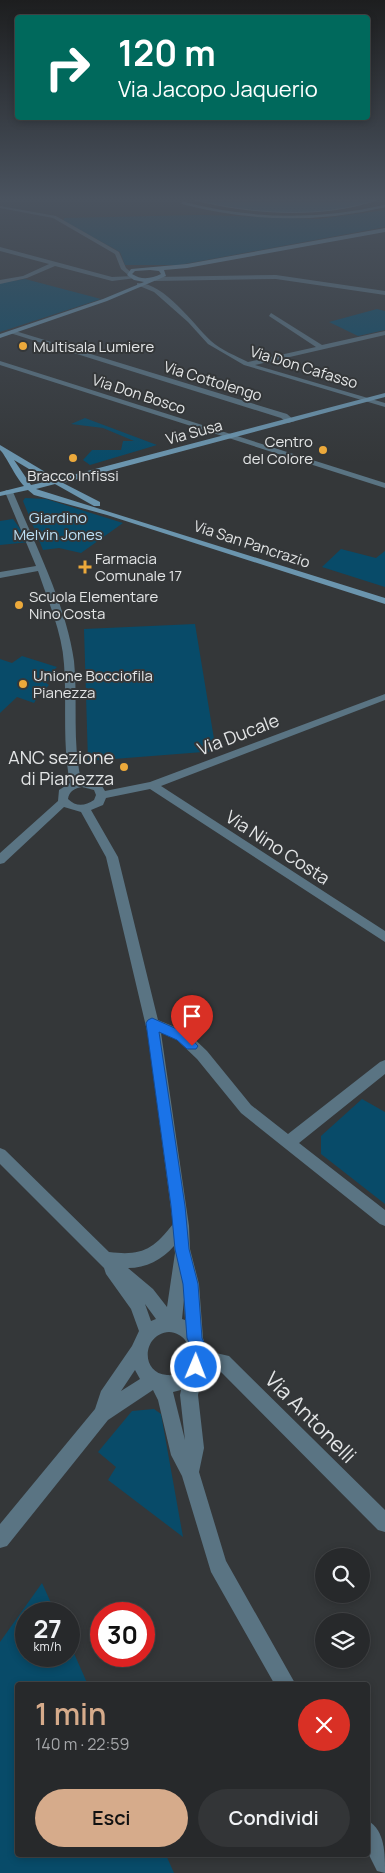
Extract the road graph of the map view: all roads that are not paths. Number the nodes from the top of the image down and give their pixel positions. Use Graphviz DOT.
graph roads {
  1 [pos="124,287"];
  2 [pos="149,287"];
  3 [pos="338,287"];
  4 [pos="385,293"];
  5 [pos="270,315"];
  6 [pos="12,332"];
  7 [pos="385,333"];
  8 [pos="0,336"];
  9 [pos="320,347"];
  10 [pos="0,363"];
  11 [pos="246,364"];
  12 [pos="385,395"];
  13 [pos="368,400"];
  14 [pos="385,405"];
  15 [pos="291,420"];
  16 [pos="228,437"];
  17 [pos="0,447"];
  18 [pos="8,454"];
  19 [pos="115,467"];
  20 [pos="55,482"];
  21 [pos="385,486"];
  22 [pos="28,488"];
  23 [pos="9,492"];
  24 [pos="0,494"];
  25 [pos="61,499"];
  26 [pos="90,501"];
  27 [pos="110,513"];
  28 [pos="40,568"];
  29 [pos="0,575"];
  30 [pos="385,601"];
  31 [pos="385,697"];
  32 [pos="76,784"];
  33 [pos="152,785"];
  34 [pos="102,795"];
  35 [pos="63,802"];
  36 [pos="85,809"];
  37 [pos="0,860"];
  38 [pos="385,937"];
  39 [pos="152,1023"];
  40 [pos="385,1066"];
  41 [pos="288,1144"];
  42 [pos="0,1154"];
  43 [pos="385,1219"];
  44 [pos="181,1226"];
  45 [pos="182,1249"];
  46 [pos="105,1258"];
  47 [pos="170,1325"];
  48 [pos="148,1334"];
  49 [pos="195,1338"];
  50 [pos="139,1350"];
  51 [pos="196,1365"];
  52 [pos="155,1381"];
  53 [pos="102,1414"];
  54 [pos="190,1472"];
  55 [pos="385,1523"];
  56 [pos="0,1539"];
  57 [pos="284,1682"];
  58 [pos="370,1836"];
  59 [pos="385,1863"];
  1 -- 6 [label="street"];
  2 -- 11 [label="street, Via Don Cafasso"];
  3 -- 4 [label="street"];
  5 -- 9 [label="street"];
  6 -- 8 [label="street"];
  6 -- 15 [label="street, Via Cottolengo"];
  7 -- 9 [label="street"];
  9 -- 11 [label="street"];
  10 -- 16 [label="street, Via Don Bosco"];
  11 -- 13 [label="street, Via Don Cafasso"];
  12 -- 13 [label="street, Via Susa"];
  13 -- 14 [label="street, Via Don Cafasso"];
  13 -- 15 [label="street, Via Susa"];
  15 -- 16 [label="street, Via Susa"];
  16 -- 19 [label="street, Via Susa"];
  16 -- 21 [label="street, Via Don Bosco"];
  17 -- 18 [label="street"];
  18 -- 20 [label="street"];
  18 -- 22 [label="street"];
  19 -- 20 [label="street, Via Susa"];
  19 -- 26 [label="street"];
  20 -- 22 [label="street, Via Susa"];
  20 -- 25 [label="street"];
  20 -- 26 [label="street"];
  22 -- 23 [label="street, Via Susa"];
  22 -- 25 [label="street"];
  23 -- 24 [label="street, Via Susa"];
  23 -- 28 [label="street"];
  25 -- 27 [label="street"];
  26 -- 27 [label="street"];
  27 -- 30 [label="street, Via San Pancrazio"];
  28 -- 29 [label="street"];
  28 -- 32 [label="street"];
  31 -- 33 [label="street, Via Ducale"];
  32 -- 34 [label="street"];
  32 -- 35 [label="street"];
  33 -- 34 [label="street, Via Ducale"];
  33 -- 38 [label="street, Via Nino Costa"];
  34 -- 36 [label="street"];
  35 -- 36 [label="street"];
  35 -- 37 [label="street"];
  36 -- 39 [label="street"];
  39 -- 41 [label="street"];
  39 -- 44 [label="street"];
  40 -- 41 [label="street"];
  41 -- 43 [label="street"];
  42 -- 46 [label="street"];
  44 -- 45 [label="street"];
  44 -- 46 [label="street"];
  45 -- 47 [label="street"];
  45 -- 49 [label="street"];
  46 -- 47 [label="street"];
  46 -- 48 [label="street"];
  47 -- 48 [label="street"];
  47 -- 49 [label="street"];
  48 -- 50 [label="street"];
  49 -- 51 [label="street"];
  50 -- 52 [label="street"];
  50 -- 53 [label="street"];
  51 -- 52 [label="street"];
  51 -- 54 [label="street"];
  51 -- 55 [label="street, Via Antonelli"];
  52 -- 53 [label="street"];
  52 -- 54 [label="street"];
  53 -- 56 [label="street"];
  54 -- 57 [label="street"];
  58 -- 59 [label="street"];
}
